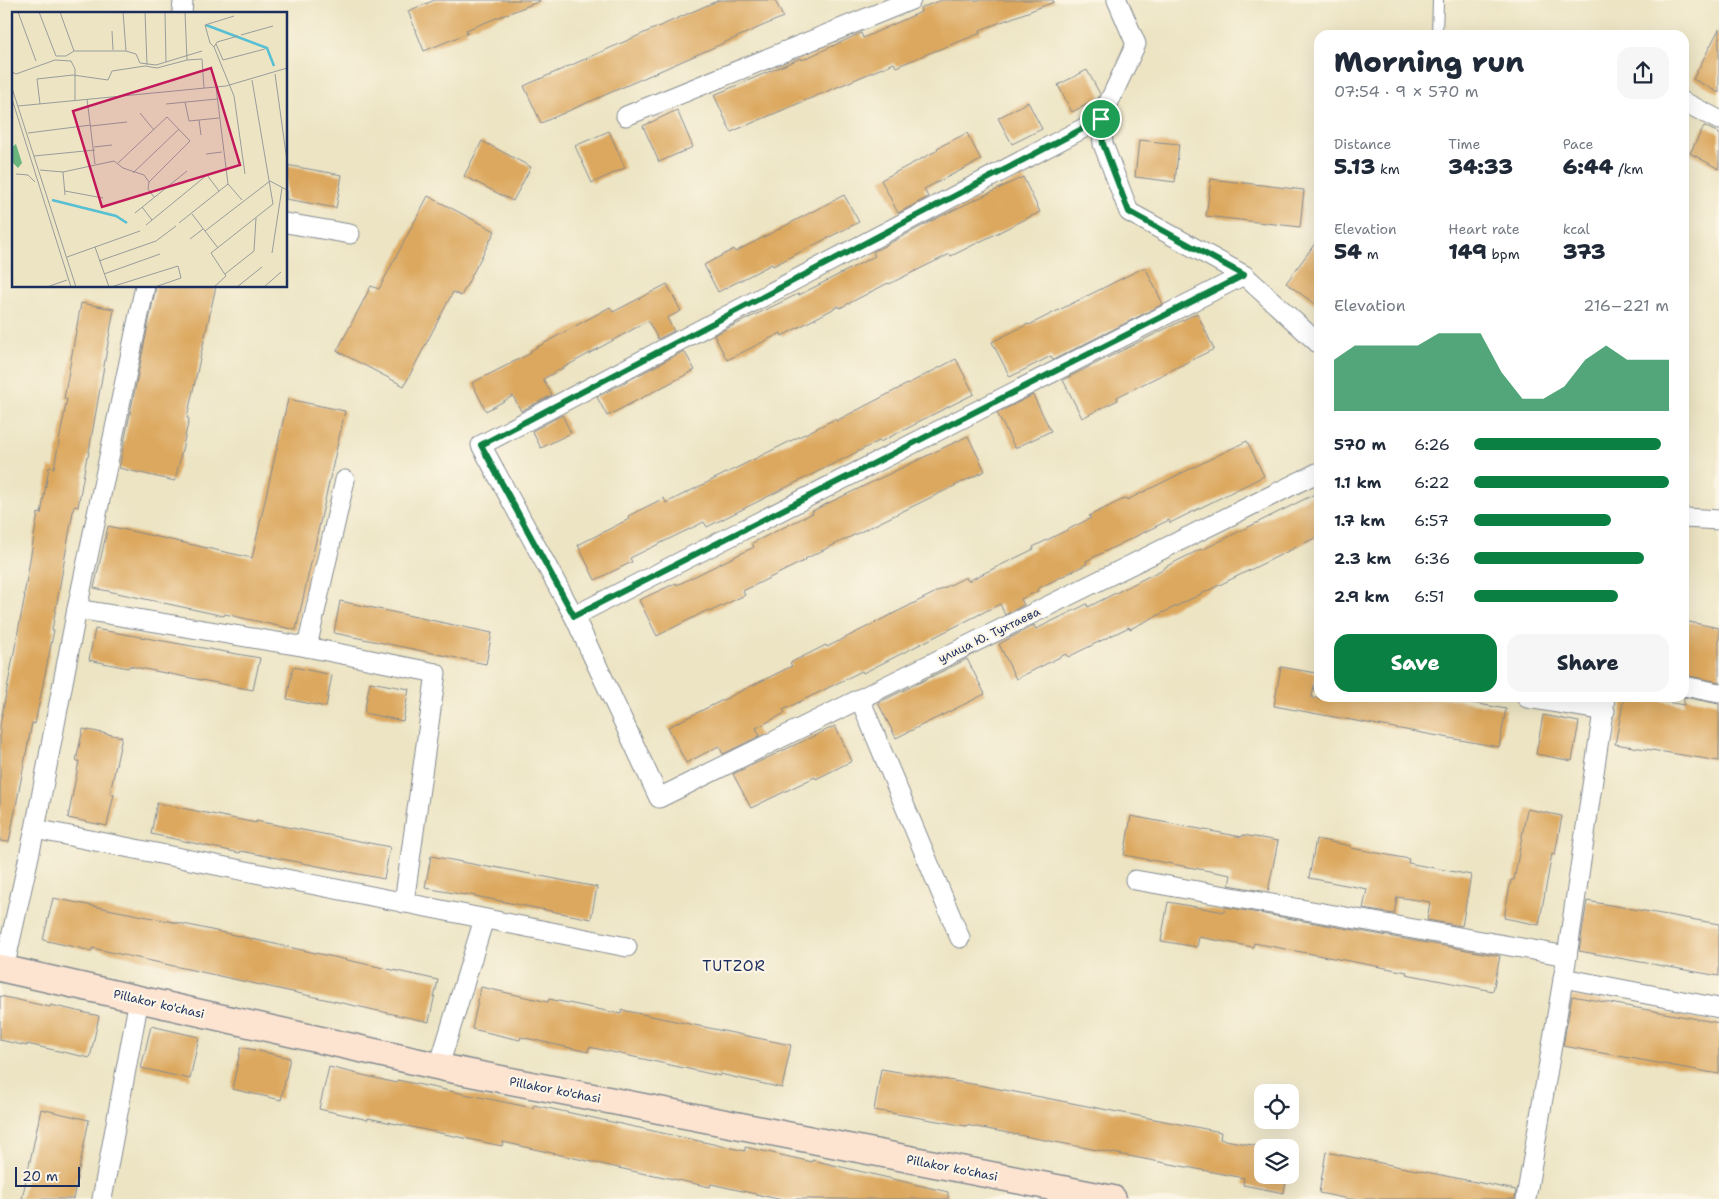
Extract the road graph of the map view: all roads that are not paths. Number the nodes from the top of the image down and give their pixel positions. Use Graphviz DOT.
graph roads {
  1 [pos="911,0"];
  2 [pos="1117,0"];
  3 [pos="1438,0"];
  4 [pos="1437,30"];
  5 [pos="1689,105"];
  6 [pos="626,116"];
  7 [pos="1101,119"];
  8 [pos="1719,120"];
  9 [pos="288,223"];
  10 [pos="350,234"];
  11 [pos="1244,275"];
  12 [pos="145,288"];
  13 [pos="1314,339"];
  14 [pos="1314,474"];
  15 [pos="345,480"];
  16 [pos="1689,518"];
  17 [pos="1719,520"];
  18 [pos="77,609"];
  19 [pos="574,616"];
  20 [pos="307,647"];
  21 [pos="1689,687"];
  22 [pos="1719,693"];
  23 [pos="860,699"];
  24 [pos="1579,702"];
  25 [pos="1605,704"];
  26 [pos="35,829"];
  27 [pos="1135,880"];
  28 [pos="404,903"];
  29 [pos="484,919"];
  30 [pos="960,938"];
  31 [pos="627,947"];
  32 [pos="1567,956"];
  33 [pos="2,968"];
  34 [pos="1563,978"];
  35 [pos="139,999"];
  36 [pos="1719,1008"];
  37 [pos="439,1066"];
  38 [pos="102,1199"];
  39 [pos="1113,1199"];
  40 [pos="1526,1199"];
  1 -- 6 [label="street"];
  2 -- 7 [label="street"];
  3 -- 4 [label="lane"];
  5 -- 8 [label="street"];
  7 -- 11 [label="street"];
  7 -- 19 [label="street"];
  9 -- 10 [label="street"];
  11 -- 13 [label="street"];
  11 -- 19 [label="street"];
  12 -- 18 [label="street"];
  14 -- 23 [label="street, улица Ю. Тухтаева"];
  15 -- 20 [label="street"];
  16 -- 17 [label="street"];
  18 -- 20 [label="street"];
  18 -- 26 [label="street"];
  19 -- 23 [label="street, улица Ю. Тухтаева"];
  20 -- 28 [label="street"];
  21 -- 22 [label="street"];
  23 -- 30 [label="street"];
  24 -- 25 [label="street"];
  25 -- 32 [label="street"];
  26 -- 28 [label="street"];
  26 -- 33 [label="street"];
  27 -- 32 [label="street"];
  28 -- 29 [label="street"];
  29 -- 31 [label="street"];
  29 -- 37 [label="street"];
  32 -- 34 [label="street"];
  33 -- 35 [label="street, Pillakor ko'chasi"];
  34 -- 36 [label="street"];
  34 -- 40 [label="street"];
  35 -- 37 [label="street, Pillakor ko'chasi"];
  35 -- 38 [label="street"];
  37 -- 39 [label="street, Pillakor ko'chasi"];
}
